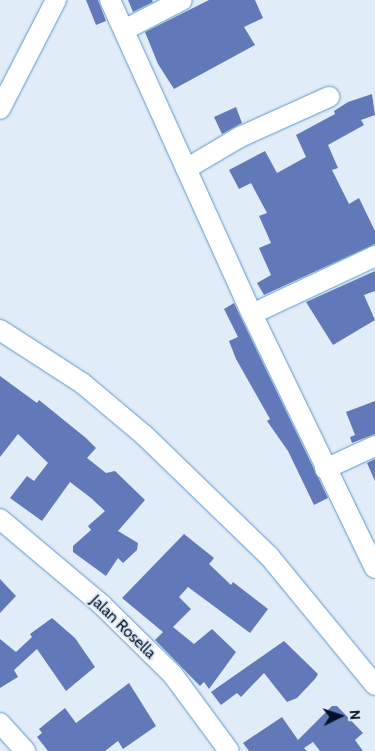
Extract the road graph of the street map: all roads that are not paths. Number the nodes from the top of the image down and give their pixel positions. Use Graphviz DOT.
graph roads {
  1 [pos="56,0"];
  2 [pos="110,0"];
  3 [pos="182,0"];
  4 [pos="124,30"];
  5 [pos="328,97"];
  6 [pos="0,109"];
  7 [pos="186,169"];
  8 [pos="375,256"];
  9 [pos="252,314"];
  10 [pos="0,330"];
  11 [pos="375,446"];
  12 [pos="325,469"];
  13 [pos="0,519"];
  14 [pos="375,568"];
  15 [pos="375,685"];
  16 [pos="0,724"];
  17 [pos="26,751"];
  18 [pos="229,751"];
  1 -- 6 [label="street"];
  2 -- 4 [label="street"];
  3 -- 4 [label="street"];
  4 -- 7 [label="street"];
  5 -- 7 [label="street"];
  7 -- 9 [label="street"];
  8 -- 9 [label="street"];
  9 -- 12 [label="street"];
  10 -- 15 [label="street"];
  11 -- 12 [label="street"];
  12 -- 14 [label="street"];
  13 -- 18 [label="street, Jalan Rosella"];
  16 -- 17 [label="street"];
}
